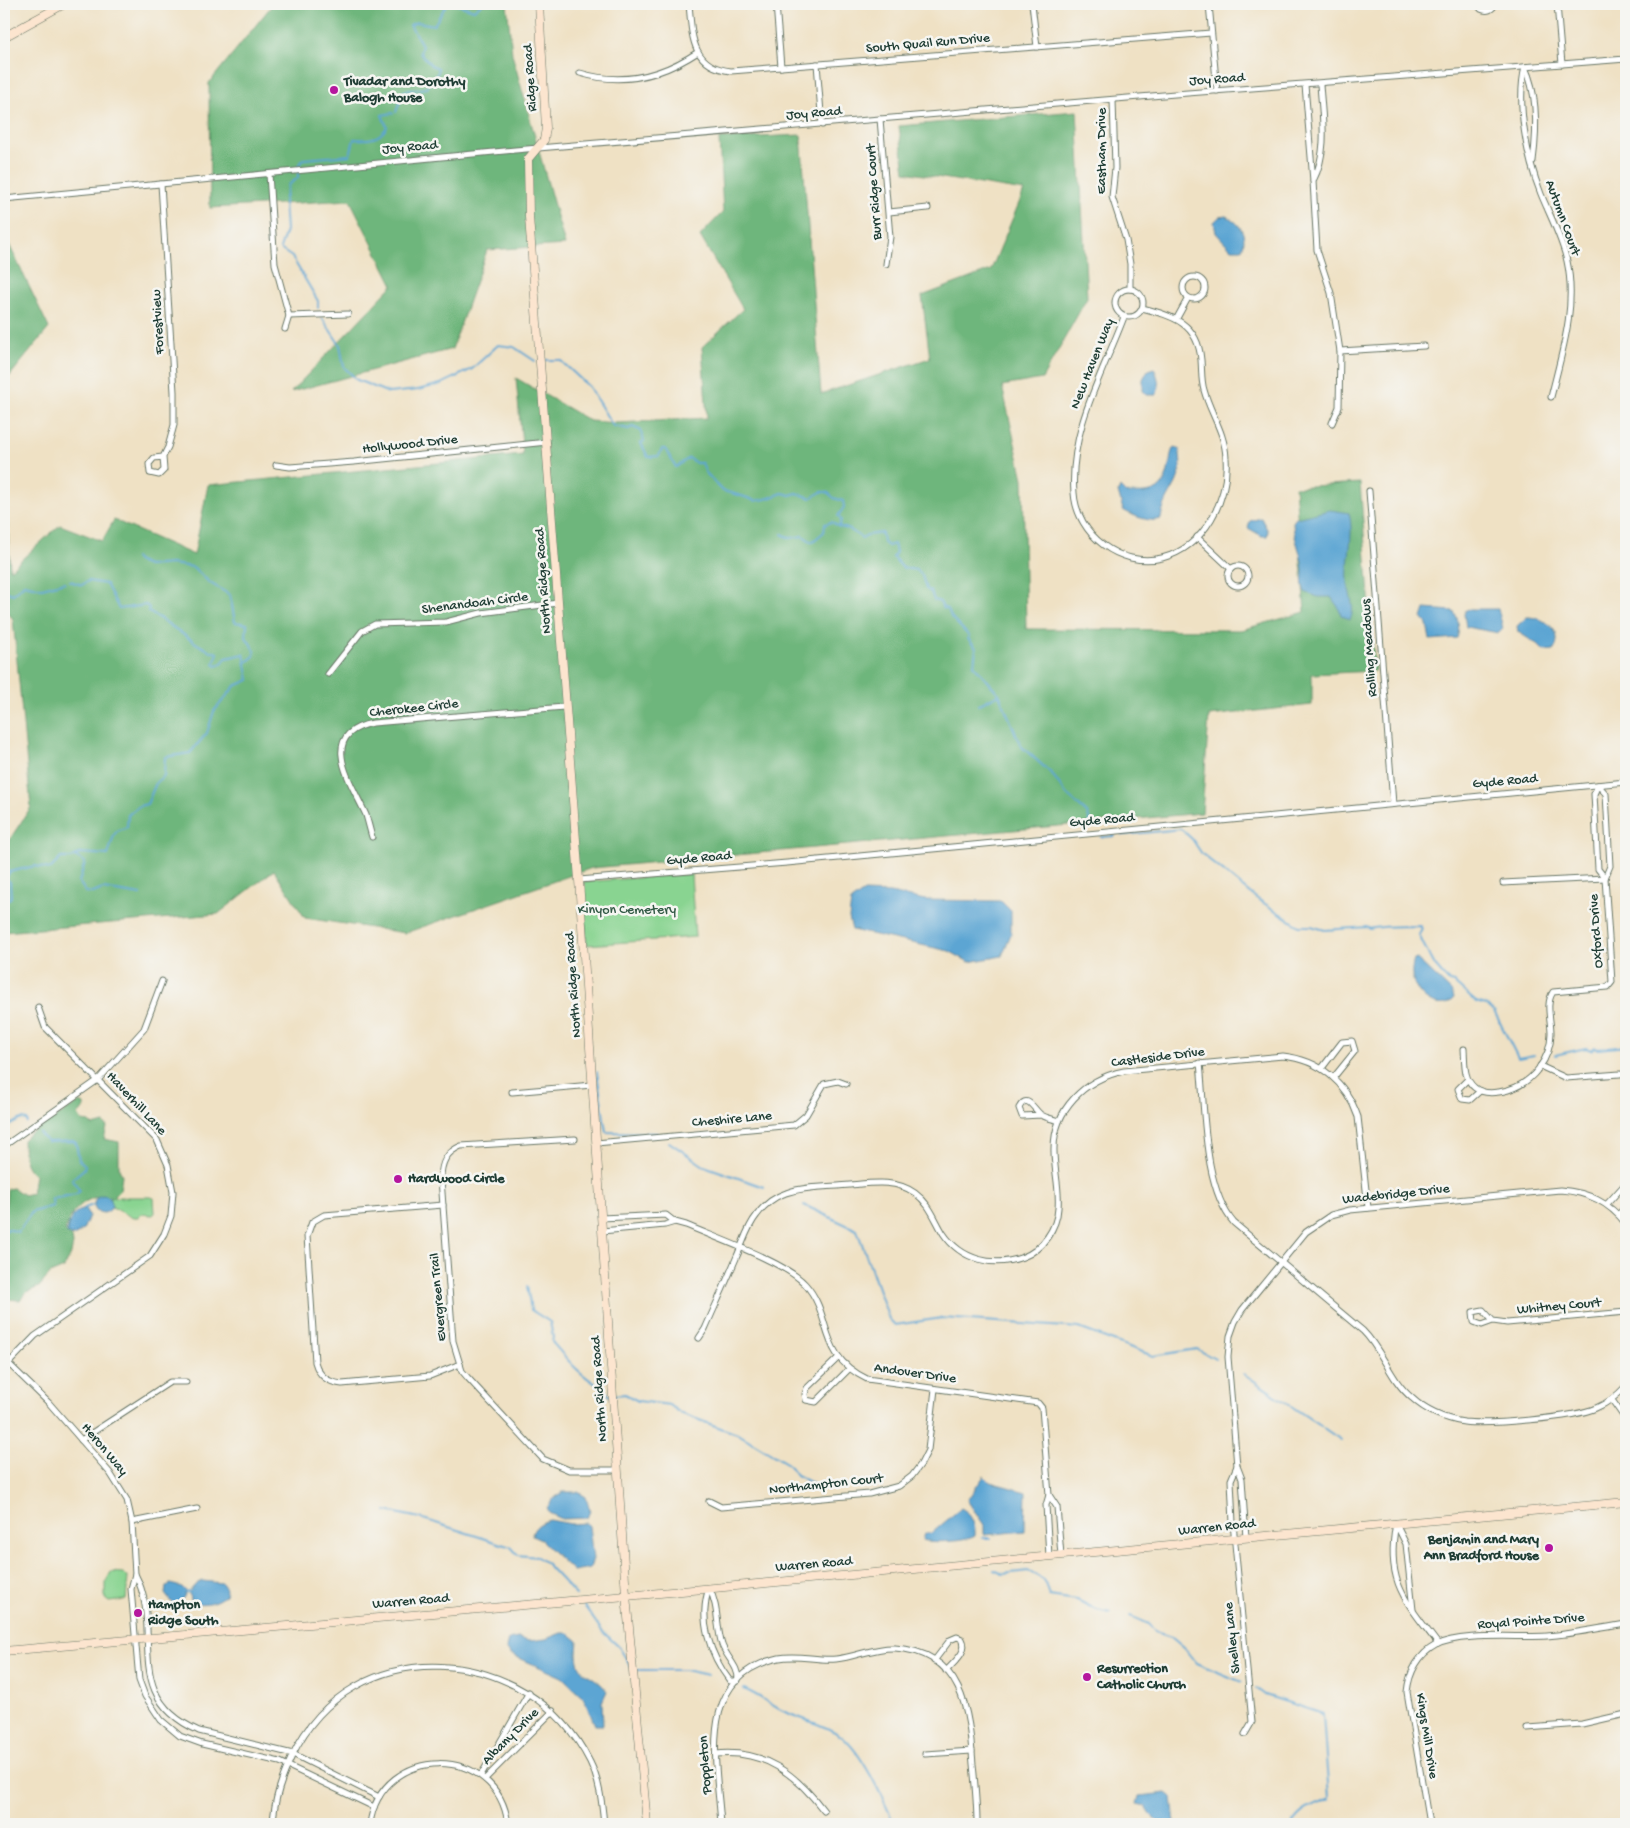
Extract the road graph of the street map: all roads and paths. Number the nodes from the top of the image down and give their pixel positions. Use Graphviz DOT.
graph roads {
  1 [pos="64,4"];
  2 [pos="539,4"];
  3 [pos="689,4"];
  4 [pos="776,4"];
  5 [pos="1032,4"];
  6 [pos="1209,4"];
  7 [pos="1477,4"];
  8 [pos="1495,4"];
  9 [pos="1557,4"];
  10 [pos="1211,32"];
  11 [pos="4,36"];
  12 [pos="1037,46"];
  13 [pos="698,52"];
  14 [pos="1626,59"];
  15 [pos="817,64"];
  16 [pos="1562,64"];
  17 [pos="781,67"];
  18 [pos="1525,67"];
  19 [pos="580,73"];
  20 [pos="1320,84"];
  21 [pos="1306,85"];
  22 [pos="1217,92"];
  23 [pos="1113,100"];
  24 [pos="880,119"];
  25 [pos="822,125"];
  26 [pos="538,148"];
  27 [pos="1533,164"];
  28 [pos="270,174"];
  29 [pos="1313,181"];
  30 [pos="161,184"];
  31 [pos="4,199"];
  32 [pos="928,208"];
  33 [pos="888,212"];
  34 [pos="886,264"];
  35 [pos="1130,289"];
  36 [pos="1188,298"];
  37 [pos="1142,308"];
  38 [pos="348,314"];
  39 [pos="289,316"];
  40 [pos="1124,317"];
  41 [pos="1177,318"];
  42 [pos="285,329"];
  43 [pos="1424,346"];
  44 [pos="1340,351"];
  45 [pos="1551,397"];
  46 [pos="1332,423"];
  47 [pos="548,442"];
  48 [pos="162,458"];
  49 [pos="276,465"];
  50 [pos="1369,491"];
  51 [pos="1197,538"];
  52 [pos="1231,569"];
  53 [pos="558,603"];
  54 [pos="328,674"];
  55 [pos="564,707"];
  56 [pos="1626,782"];
  57 [pos="1598,785"];
  58 [pos="1393,804"];
  59 [pos="372,837"];
  60 [pos="1605,878"];
  61 [pos="579,880"];
  62 [pos="1503,883"];
  63 [pos="162,981"];
  64 [pos="38,1007"];
  65 [pos="1464,1049"];
  66 [pos="1200,1063"];
  67 [pos="1540,1066"];
  68 [pos="1322,1068"];
  69 [pos="1620,1074"];
  70 [pos="1334,1077"];
  71 [pos="98,1080"];
  72 [pos="1467,1080"];
  73 [pos="846,1084"];
  74 [pos="592,1085"];
  75 [pos="1480,1091"];
  76 [pos="512,1092"];
  77 [pos="1041,1115"];
  78 [pos="1059,1122"];
  79 [pos="575,1139"];
  80 [pos="596,1143"];
  81 [pos="4,1146"];
  82 [pos="1626,1183"];
  83 [pos="1606,1204"];
  84 [pos="444,1205"];
  85 [pos="1626,1206"];
  86 [pos="1368,1208"];
  87 [pos="1619,1214"];
  88 [pos="601,1218"];
  89 [pos="674,1222"];
  90 [pos="1625,1222"];
  91 [pos="602,1231"];
  92 [pos="740,1249"];
  93 [pos="1281,1262"];
  94 [pos="1626,1312"];
  95 [pos="1493,1321"];
  96 [pos="698,1338"];
  97 [pos="838,1358"];
  98 [pos="460,1364"];
  99 [pos="6,1366"];
  100 [pos="849,1369"];
  101 [pos="186,1382"];
  102 [pos="1626,1386"];
  103 [pos="935,1389"];
  104 [pos="1612,1400"];
  105 [pos="1626,1420"];
  106 [pos="81,1440"];
  107 [pos="1237,1466"];
  108 [pos="618,1470"];
  109 [pos="1050,1495"];
  110 [pos="709,1501"];
  111 [pos="1626,1502"];
  112 [pos="196,1509"];
  113 [pos="132,1522"];
  114 [pos="1396,1523"];
  115 [pos="1234,1538"];
  116 [pos="1246,1538"];
  117 [pos="1061,1555"];
  118 [pos="1049,1556"];
  119 [pos="135,1574"];
  120 [pos="709,1588"];
  121 [pos="626,1595"];
  122 [pos="1414,1610"];
  123 [pos="1626,1624"];
  124 [pos="146,1637"];
  125 [pos="134,1638"];
  126 [pos="1438,1644"];
  127 [pos="4,1651"];
  128 [pos="934,1661"];
  129 [pos="946,1671"];
  130 [pos="738,1680"];
  131 [pos="529,1692"];
  132 [pos="160,1700"];
  133 [pos="150,1705"];
  134 [pos="553,1711"];
  135 [pos="1626,1714"];
  136 [pos="1528,1728"];
  137 [pos="1245,1734"];
  138 [pos="235,1740"];
  139 [pos="233,1751"];
  140 [pos="972,1751"];
  141 [pos="293,1754"];
  142 [pos="716,1754"];
  143 [pos="925,1754"];
  144 [pos="288,1766"];
  145 [pos="332,1773"];
  146 [pos="483,1777"];
  147 [pos="325,1784"];
  148 [pos="379,1797"];
  149 [pos="374,1807"];
  150 [pos="824,1810"];
  151 [pos="273,1824"];
  152 [pos="370,1824"];
  153 [pos="508,1824"];
  154 [pos="604,1824"];
  155 [pos="647,1824"];
  156 [pos="721,1824"];
  157 [pos="977,1824"];
  158 [pos="1429,1824"];
  1 -- 11 [label="street"];
  2 -- 26 [label="street, Ridge Road"];
  3 -- 13 [label="street"];
  4 -- 17 [label="street"];
  5 -- 12 [label="street"];
  6 -- 10 [label="street"];
  7 -- 8 [label="street"];
  9 -- 16 [label="street"];
  10 -- 12 [label="street, South Quail Run Drive"];
  10 -- 22 [label="street"];
  12 -- 15 [label="street, South Quail Run Drive"];
  13 -- 17 [label="street, South Quail Run Drive"];
  13 -- 19 [label="street"];
  14 -- 16 [label="street, Joy Road"];
  15 -- 17 [label="street, South Quail Run Drive"];
  15 -- 25 [label="street"];
  16 -- 18 [label="street, Joy Road"];
  18 -- 20 [label="street, Joy Road"];
  18 -- 27 [label="street, Autumn Court"];
  18 -- 27 [label="street, Autumn Court"];
  20 -- 21 [label="street, Joy Road"];
  20 -- 29 [label="street"];
  21 -- 22 [label="street, Joy Road"];
  21 -- 29 [label="street"];
  22 -- 23 [label="street, Joy Road"];
  23 -- 24 [label="street, Joy Road"];
  23 -- 35 [label="street, Eastham Drive"];
  24 -- 25 [label="street, Joy Road"];
  24 -- 33 [label="street, Burr Ridge Court"];
  25 -- 26 [label="street, Joy Road"];
  26 -- 28 [label="street, Joy Road"];
  26 -- 47 [label="street, North Ridge Road"];
  27 -- 45 [label="street, Autumn Court"];
  28 -- 30 [label="street, Joy Road"];
  28 -- 39 [label="street"];
  29 -- 44 [label="street"];
  30 -- 31 [label="street, Joy Road"];
  30 -- 48 [label="street, Forestview"];
  32 -- 33 [label="street"];
  33 -- 34 [label="street, Burr Ridge Court"];
  35 -- 37 [label="street"];
  35 -- 40 [label="street"];
  36 -- 36 [label="street"];
  36 -- 41 [label="street"];
  37 -- 40 [label="street"];
  37 -- 41 [label="street"];
  38 -- 39 [label="street"];
  39 -- 42 [label="street"];
  40 -- 51 [label="street, New Haven Way"];
  41 -- 51 [label="street, New Haven Way"];
  43 -- 44 [label="street"];
  44 -- 46 [label="street"];
  47 -- 49 [label="street, Hollywood Drive"];
  47 -- 53 [label="street, North Ridge Road"];
  50 -- 58 [label="street, Rolling Meadows"];
  51 -- 52 [label="street"];
  52 -- 52 [label="street"];
  53 -- 54 [label="street, Shenandoah Circle"];
  53 -- 55 [label="street, North Ridge Road"];
  55 -- 59 [label="street, Cherokee Circle"];
  55 -- 61 [label="street, North Ridge Road"];
  56 -- 57 [label="street, Gyde Road"];
  57 -- 58 [label="street, Gyde Road"];
  57 -- 60 [label="street, Oxford Drive"];
  57 -- 60 [label="street, Oxford Drive"];
  58 -- 61 [label="street, Gyde Road"];
  60 -- 62 [label="street"];
  60 -- 67 [label="street, Oxford Drive"];
  61 -- 74 [label="street, North Ridge Road"];
  63 -- 71 [label="street"];
  64 -- 71 [label="street, Haverhill Lane"];
  65 -- 72 [label="street, Oxford Drive"];
  66 -- 68 [label="street, Castleside Drive"];
  66 -- 78 [label="street, Castleside Drive"];
  66 -- 93 [label="street"];
  67 -- 69 [label="street"];
  67 -- 75 [label="street, Oxford Drive"];
  68 -- 70 [label="street, Castleside Drive"];
  68 -- 70 [label="street"];
  70 -- 86 [label="street, Castleside Drive"];
  71 -- 81 [label="street"];
  71 -- 99 [label="street, Haverhill Lane"];
  72 -- 75 [label="street"];
  72 -- 75 [label="street, Oxford Drive"];
  73 -- 80 [label="street, Cheshire Lane"];
  74 -- 76 [label="street"];
  74 -- 80 [label="street, North Ridge Road"];
  77 -- 78 [label="street"];
  78 -- 92 [label="street, Castleside Drive"];
  79 -- 84 [label="street, Evergreen Trail"];
  80 -- 88 [label="street, North Ridge Road"];
  82 -- 83 [label="street"];
  83 -- 86 [label="street, Wadebridge Drive"];
  83 -- 87 [label="street, Wadebridge Drive"];
  84 -- 98 [label="street, Evergreen Trail"];
  84 -- 98 [label="street"];
  85 -- 87 [label="street"];
  86 -- 93 [label="street, Wadebridge Drive"];
  87 -- 90 [label="street, Wadebridge Drive"];
  88 -- 89 [label="street, Andover Drive"];
  88 -- 91 [label="street, North Ridge Road"];
  89 -- 91 [label="street"];
  89 -- 92 [label="street, Andover Drive"];
  91 -- 108 [label="street, North Ridge Road"];
  92 -- 96 [label="street, Castleside Drive"];
  92 -- 97 [label="street, Andover Drive"];
  93 -- 104 [label="street"];
  93 -- 107 [label="street, Wadebridge Drive"];
  94 -- 95 [label="street, Whitney Court"];
  97 -- 100 [label="street, Andover Drive"];
  97 -- 100 [label="street"];
  98 -- 108 [label="street, Evergreen Trail"];
  99 -- 106 [label="street, Heron Way"];
  100 -- 103 [label="street, Andover Drive"];
  101 -- 106 [label="street"];
  102 -- 104 [label="street"];
  103 -- 109 [label="street, Andover Drive"];
  103 -- 110 [label="street, Northampton Court"];
  104 -- 105 [label="street"];
  106 -- 113 [label="street, Heron Way"];
  107 -- 115 [label="street, Wadebridge Drive"];
  107 -- 116 [label="street, Wadebridge Drive"];
  108 -- 121 [label="street, North Ridge Road"];
  109 -- 117 [label="street, Andover Drive"];
  109 -- 118 [label="street, Andover Drive"];
  111 -- 114 [label="street, Warren Road"];
  112 -- 113 [label="street"];
  113 -- 119 [label="street, Heron Way"];
  114 -- 116 [label="street, Warren Road"];
  114 -- 122 [label="street"];
  114 -- 122 [label="street"];
  115 -- 116 [label="street, Warren Road"];
  115 -- 117 [label="street, Warren Road"];
  115 -- 137 [label="street, Shelley Lane"];
  117 -- 118 [label="street, Warren Road"];
  118 -- 120 [label="street, Warren Road"];
  119 -- 124 [label="street, Heron Way"];
  119 -- 125 [label="street, Heron Way"];
  120 -- 121 [label="street, Warren Road"];
  120 -- 130 [label="street"];
  120 -- 130 [label="street"];
  121 -- 124 [label="street, Warren Road"];
  121 -- 155 [label="street, North Ridge Road"];
  122 -- 126 [label="street"];
  123 -- 126 [label="street, Royal Pointe Drive"];
  124 -- 125 [label="street, Warren Road"];
  124 -- 132 [label="street, Heron Way"];
  125 -- 127 [label="street, Warren Road"];
  125 -- 133 [label="street, Heron Way"];
  126 -- 158 [label="street, Kings Mill Drive"];
  128 -- 129 [label="street, Poppleton"];
  128 -- 129 [label="street"];
  128 -- 130 [label="street, Poppleton"];
  129 -- 140 [label="street, Poppleton"];
  130 -- 142 [label="street, Poppleton"];
  131 -- 134 [label="street"];
  131 -- 141 [label="street"];
  131 -- 146 [label="street, Albany Drive"];
  132 -- 133 [label="street"];
  132 -- 138 [label="street"];
  133 -- 139 [label="street, Heron Way"];
  134 -- 146 [label="street, Albany Drive"];
  134 -- 154 [label="street"];
  135 -- 136 [label="street"];
  138 -- 139 [label="street"];
  138 -- 141 [label="street"];
  139 -- 144 [label="street, Heron Way"];
  140 -- 143 [label="street"];
  140 -- 157 [label="street, Poppleton"];
  141 -- 144 [label="street"];
  141 -- 145 [label="street"];
  142 -- 150 [label="street"];
  142 -- 156 [label="street, Poppleton"];
  144 -- 147 [label="street, Heron Way"];
  144 -- 151 [label="street"];
  145 -- 147 [label="street"];
  145 -- 148 [label="street"];
  146 -- 148 [label="street"];
  146 -- 153 [label="street"];
  147 -- 149 [label="street, Heron Way"];
  148 -- 149 [label="street"];
  149 -- 152 [label="street"];
}
